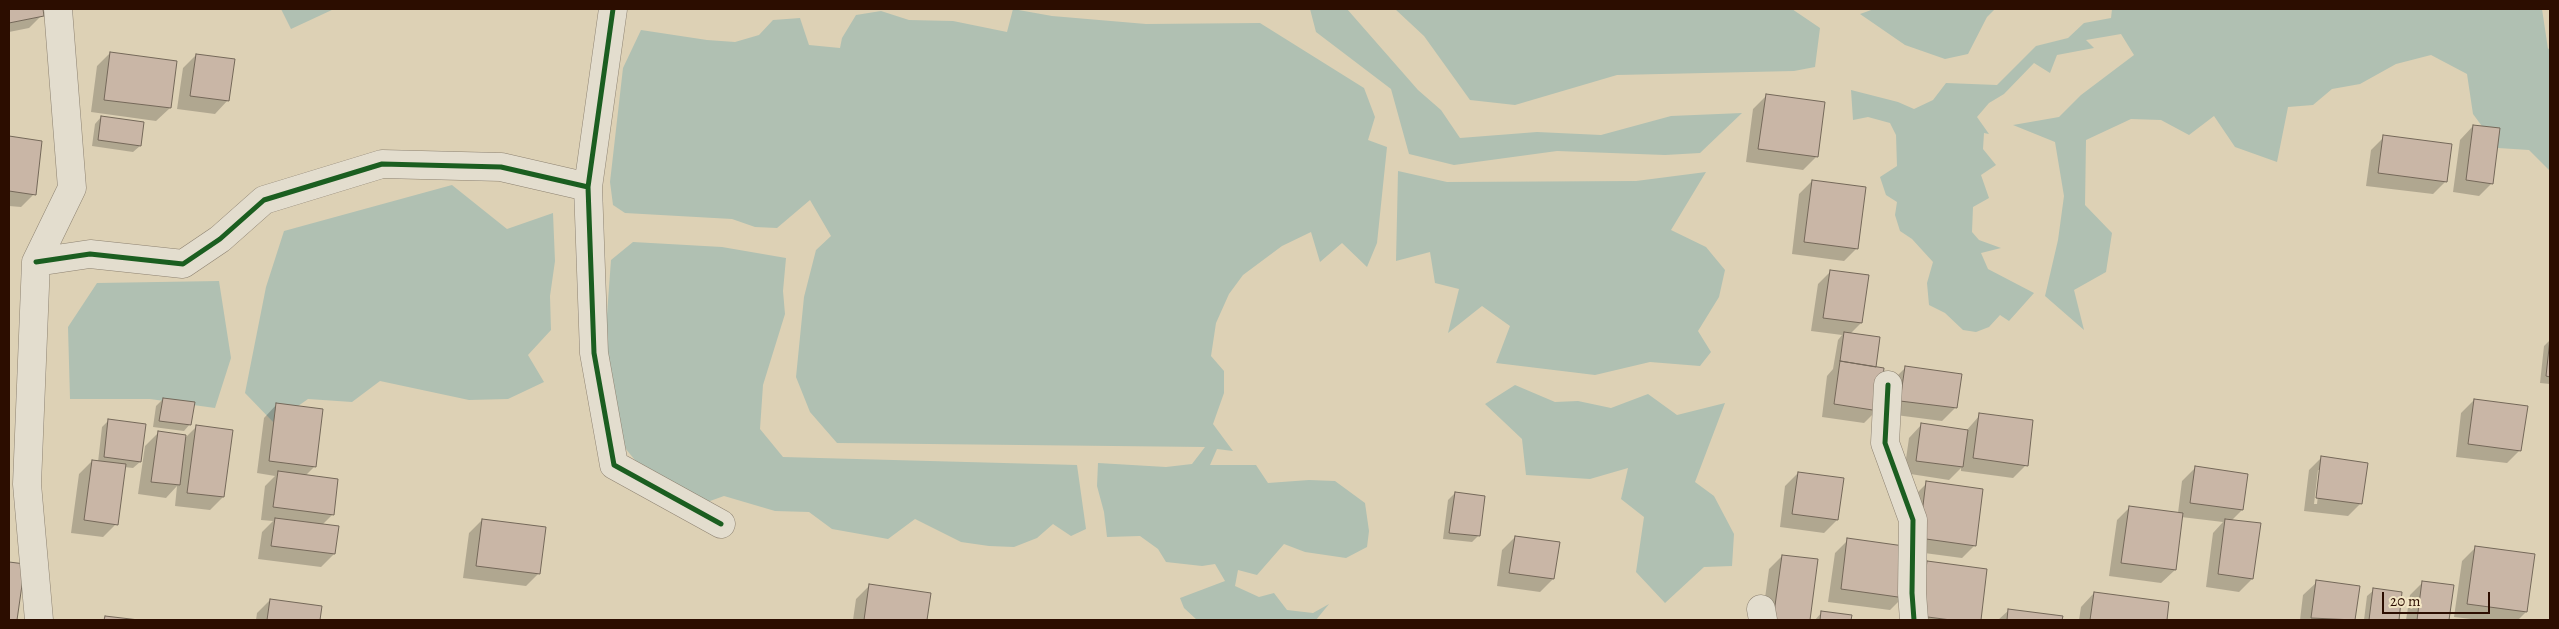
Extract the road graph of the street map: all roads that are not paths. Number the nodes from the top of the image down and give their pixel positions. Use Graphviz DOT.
graph roads {
  1 [pos="58,9"];
  2 [pos="613,9"];
  3 [pos="588,187"];
  4 [pos="36,262"];
  5 [pos="1888,385"];
  6 [pos="721,524"];
  7 [pos="39,620"];
  8 [pos="1914,620"];
  1 -- 4 [label="street"];
  2 -- 3 [label="street"];
  3 -- 4 [label="street"];
  3 -- 6 [label="street"];
  4 -- 7 [label="street"];
  5 -- 8 [label="street"];
}
